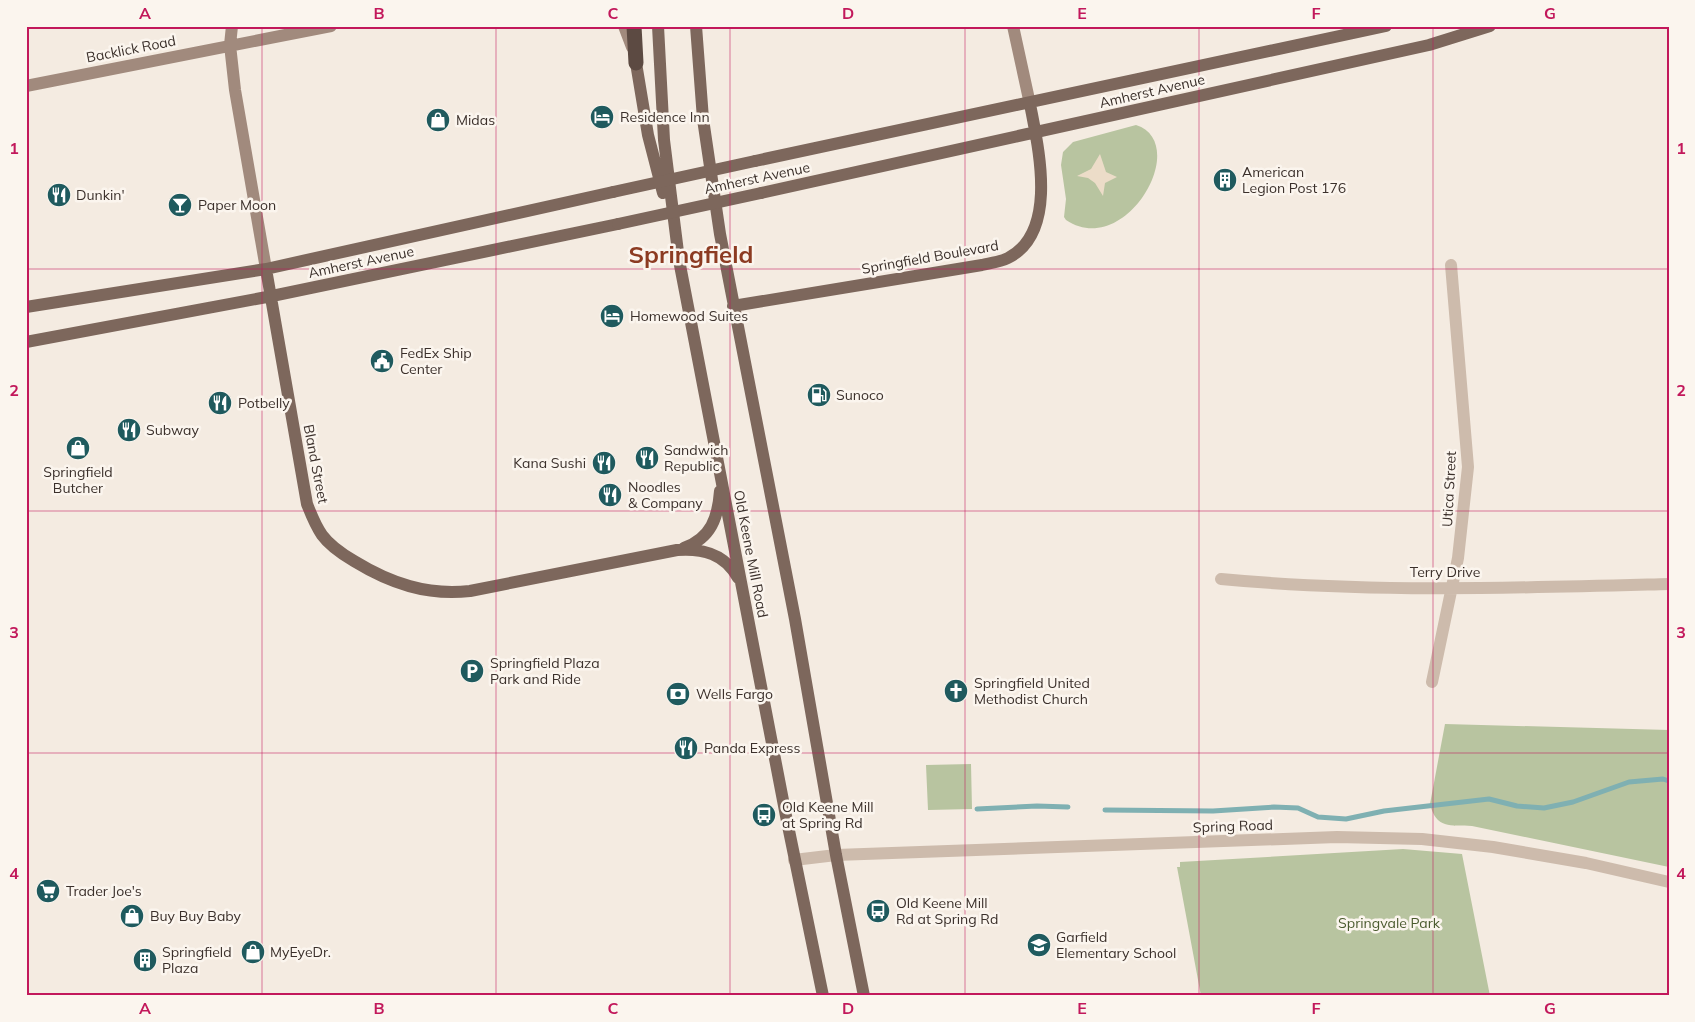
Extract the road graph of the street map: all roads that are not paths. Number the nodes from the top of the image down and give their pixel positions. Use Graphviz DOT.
graph roads {
  1 [pos="232,26"];
  2 [pos="331,26"];
  3 [pos="624,26"];
  4 [pos="634,26"];
  5 [pos="658,26"];
  6 [pos="696,26"];
  7 [pos="1013,26"];
  8 [pos="1386,26"];
  9 [pos="1490,26"];
  10 [pos="230,45"];
  11 [pos="636,63"];
  12 [pos="26,86"];
  13 [pos="1030,104"];
  14 [pos="1035,133"];
  15 [pos="679,260"];
  16 [pos="1451,265"];
  17 [pos="266,269"];
  18 [pos="272,296"];
  19 [pos="733,306"];
  20 [pos="26,307"];
  21 [pos="26,342"];
  22 [pos="722,479"];
  23 [pos="677,550"];
  24 [pos="1221,579"];
  25 [pos="742,584"];
  26 [pos="1669,584"];
  27 [pos="1452,588"];
  28 [pos="1432,682"];
  29 [pos="836,855"];
  30 [pos="794,860"];
  31 [pos="1669,882"];
  32 [pos="823,996"];
  33 [pos="864,996"];
  1 -- 10 [label="main road, Bland Street"];
  2 -- 10 [label="main road, Backlick Road"];
  3 -- 11 [label="main road"];
  4 -- 11 [label="highway"];
  5 -- 15 [label="main road, Old Keene Mill Road"];
  6 -- 19 [label="main road"];
  7 -- 13 [label="main road, Springfield Boulevard"];
  8 -- 13 [label="main road, Amherst Avenue"];
  9 -- 14 [label="main road, Amherst Avenue"];
  10 -- 12 [label="main road, Backlick Road"];
  10 -- 17 [label="main road, Bland Street"];
  11 -- 15 [label="main road"];
  13 -- 14 [label="main road, Springfield Boulevard"];
  13 -- 17 [label="main road, Amherst Avenue, bridge"];
  14 -- 18 [label="main road, Amherst Avenue, bridge"];
  14 -- 19 [label="main road, Springfield Boulevard"];
  15 -- 22 [label="main road, Old Keene Mill Road"];
  16 -- 27 [label="street, Utica Street"];
  17 -- 18 [label="main road, Bland Street"];
  17 -- 20 [label="main road, Amherst Avenue"];
  18 -- 21 [label="main road, Amherst Avenue"];
  18 -- 23 [label="main road, Bland Street"];
  19 -- 29 [label="main road"];
  22 -- 23 [label="main road"];
  22 -- 25 [label="main road, Old Keene Mill Road"];
  23 -- 25 [label="main road"];
  24 -- 27 [label="street, Terry Drive"];
  25 -- 30 [label="main road, Old Keene Mill Road"];
  26 -- 27 [label="street, Terry Drive"];
  27 -- 28 [label="street, Utica Street"];
  29 -- 30 [label="street, Spring Road"];
  29 -- 31 [label="street, Spring Road"];
  29 -- 33 [label="main road"];
  30 -- 32 [label="main road, Old Keene Mill Road"];
}
